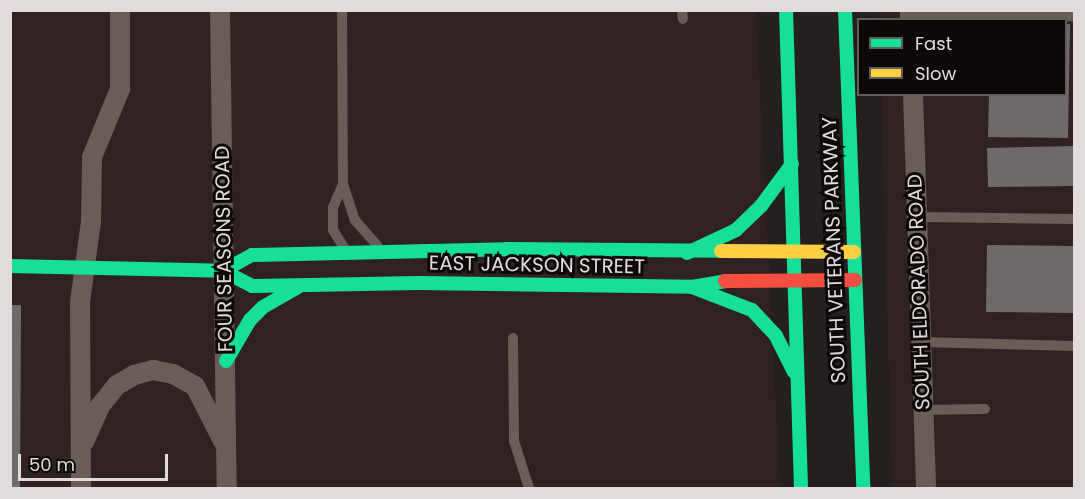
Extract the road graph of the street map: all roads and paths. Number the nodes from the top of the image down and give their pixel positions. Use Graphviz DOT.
graph roads {
  1 [pos="120,10"];
  2 [pos="220,10"];
  3 [pos="342,10"];
  4 [pos="786,10"];
  5 [pos="845,10"];
  6 [pos="910,16"];
  7 [pos="1074,16"];
  8 [pos="913,96"];
  9 [pos="792,164"];
  10 [pos="343,184"];
  11 [pos="917,217"];
  12 [pos="1074,219"];
  13 [pos="385,252"];
  14 [pos="854,252"];
  15 [pos="348,253"];
  16 [pos="687,253"];
  17 [pos="794,253"];
  18 [pos="10,266"];
  19 [pos="85,269"];
  20 [pos="223,271"];
  21 [pos="795,280"];
  22 [pos="855,280"];
  23 [pos="418,283"];
  24 [pos="303,284"];
  25 [pos="692,287"];
  26 [pos="513,338"];
  27 [pos="921,342"];
  28 [pos="1074,346"];
  29 [pos="226,361"];
  30 [pos="798,379"];
  31 [pos="985,409"];
  32 [pos="923,410"];
  33 [pos="81,449"];
  34 [pos="226,449"];
  35 [pos="81,489"];
  36 [pos="227,489"];
  37 [pos="529,489"];
  38 [pos="801,489"];
  39 [pos="863,489"];
  40 [pos="926,489"];
  1 -- 19 [label="street"];
  2 -- 20 [label="street, FOUR SEASONS ROAD"];
  3 -- 10 [label="lane"];
  4 -- 9 [label="main road, SOUTH VETERANS PARKWAY"];
  5 -- 14 [label="main road, SOUTH VETERANS PARKWAY"];
  6 -- 7 [label="lane"];
  8 -- 11 [label="street, SOUTH ELDORADO ROAD"];
  9 -- 16 [label="main road"];
  9 -- 17 [label="main road, SOUTH VETERANS PARKWAY"];
  10 -- 13 [label="lane"];
  10 -- 15 [label="lane"];
  11 -- 12 [label="lane"];
  11 -- 27 [label="street, SOUTH ELDORADO ROAD"];
  13 -- 15 [label="main road, EAST JACKSON STREET"];
  13 -- 16 [label="main road, EAST JACKSON STREET"];
  14 -- 17 [label="main road, EAST JACKSON STREET"];
  14 -- 22 [label="main road, SOUTH VETERANS PARKWAY"];
  15 -- 20 [label="main road, EAST JACKSON STREET"];
  15 -- 23 [label="main road"];
  16 -- 17 [label="main road, EAST JACKSON STREET"];
  17 -- 21 [label="main road, SOUTH VETERANS PARKWAY"];
  18 -- 19 [label="main road, EAST JACKSON STREET"];
  19 -- 20 [label="main road, EAST JACKSON STREET"];
  19 -- 33 [label="street"];
  20 -- 24 [label="main road, EAST JACKSON STREET"];
  20 -- 29 [label="street, FOUR SEASONS ROAD"];
  21 -- 22 [label="main road, EAST JACKSON STREET"];
  21 -- 25 [label="main road, EAST JACKSON STREET"];
  21 -- 30 [label="main road, SOUTH VETERANS PARKWAY"];
  22 -- 39 [label="main road, SOUTH VETERANS PARKWAY"];
  23 -- 24 [label="main road, EAST JACKSON STREET"];
  23 -- 25 [label="main road, EAST JACKSON STREET"];
  24 -- 29 [label="main road"];
  25 -- 30 [label="main road"];
  26 -- 37 [label="lane"];
  27 -- 28 [label="lane"];
  27 -- 32 [label="street, SOUTH ELDORADO ROAD"];
  29 -- 34 [label="street, FOUR SEASONS ROAD"];
  30 -- 38 [label="main road, SOUTH VETERANS PARKWAY"];
  31 -- 32 [label="lane"];
  32 -- 40 [label="street, SOUTH ELDORADO ROAD"];
  33 -- 34 [label="street"];
  33 -- 35 [label="street"];
  34 -- 36 [label="street, FOUR SEASONS ROAD"];
}
